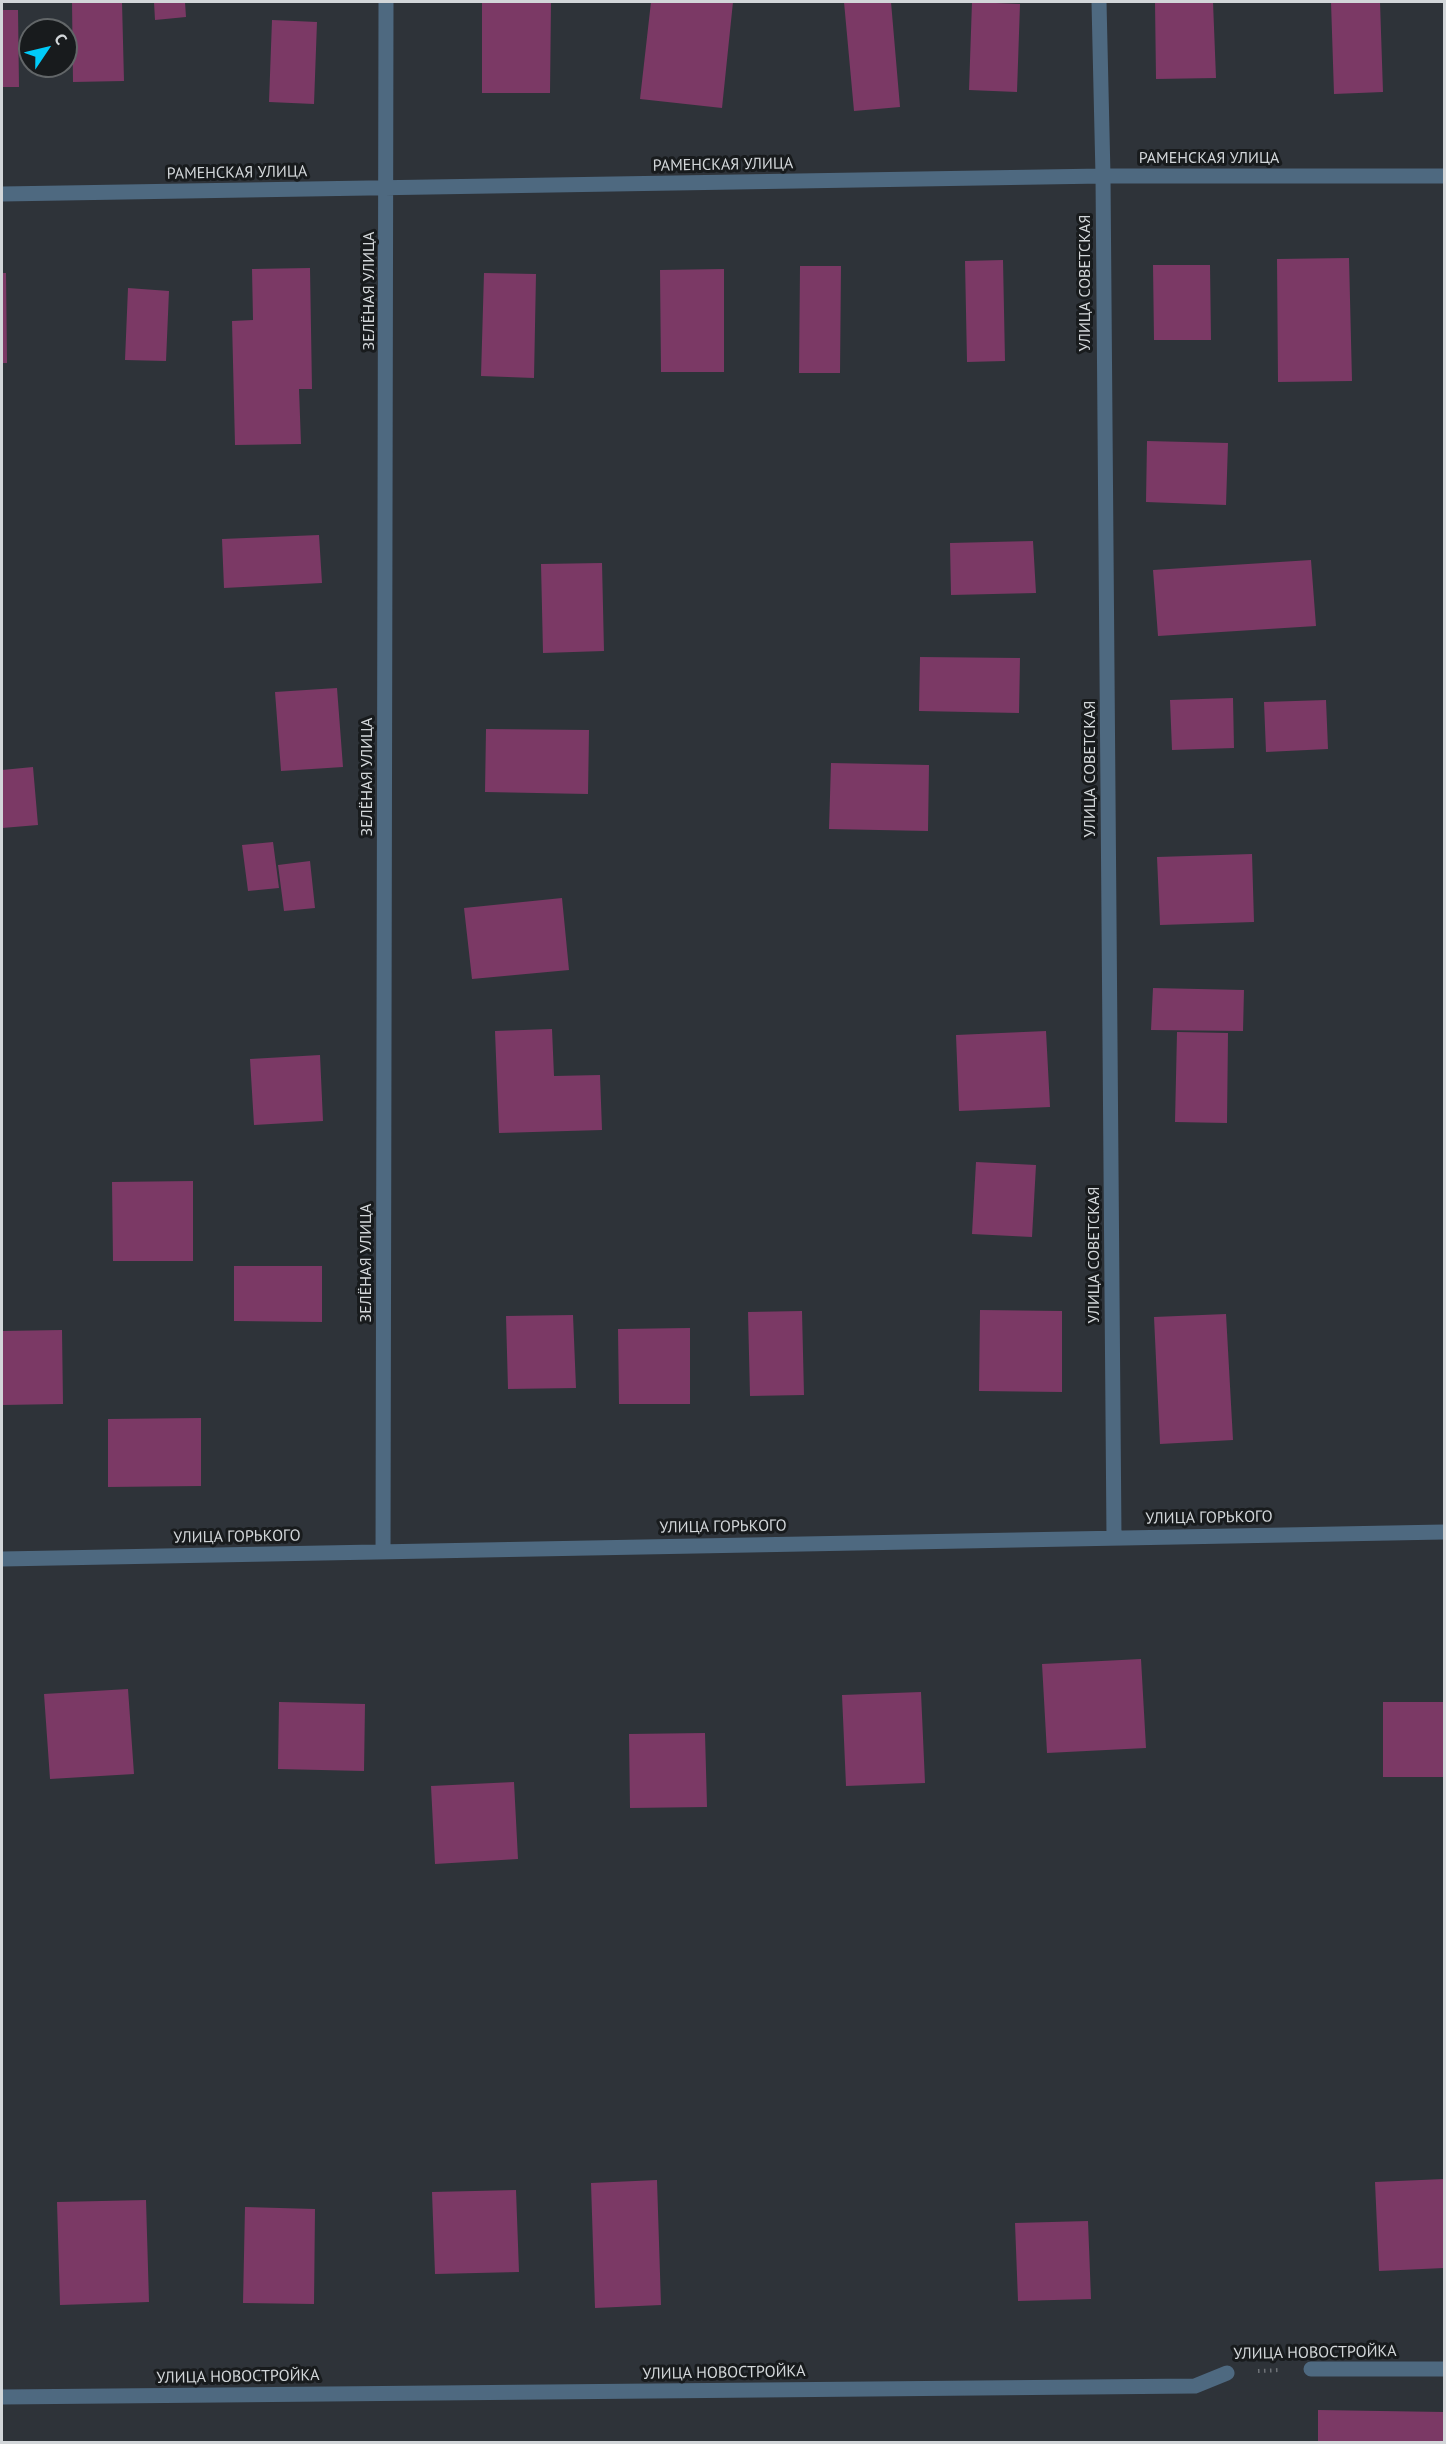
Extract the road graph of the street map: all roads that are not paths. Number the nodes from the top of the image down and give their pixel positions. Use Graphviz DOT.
graph roads {
  1 [pos="387,2"];
  2 [pos="1099,2"];
  3 [pos="1102,176"];
  4 [pos="1444,176"];
  5 [pos="387,189"];
  6 [pos="2,194"];
  7 [pos="1444,1532"];
  8 [pos="1114,1537"];
  9 [pos="383,1552"];
  10 [pos="2,1559"];
  11 [pos="1444,2368"];
  12 [pos="1311,2369"];
  13 [pos="1227,2373"];
  14 [pos="2,2397"];
  1 -- 5 [label="street, ЗЕЛЁНАЯ УЛИЦА"];
  2 -- 3 [label="street, УЛИЦА СОВЕТСКАЯ"];
  3 -- 4 [label="street, РАМЕНСКАЯ УЛИЦА"];
  3 -- 5 [label="street, РАМЕНСКАЯ УЛИЦА"];
  3 -- 8 [label="street, УЛИЦА СОВЕТСКАЯ"];
  5 -- 6 [label="street, РАМЕНСКАЯ УЛИЦА"];
  5 -- 9 [label="street, ЗЕЛЁНАЯ УЛИЦА"];
  7 -- 8 [label="street, УЛИЦА ГОРЬКОГО"];
  8 -- 9 [label="street, УЛИЦА ГОРЬКОГО"];
  9 -- 10 [label="street, УЛИЦА ГОРЬКОГО"];
  11 -- 12 [label="street, УЛИЦА НОВОСТРОЙКА"];
  13 -- 14 [label="street, УЛИЦА НОВОСТРОЙКА"];
}
